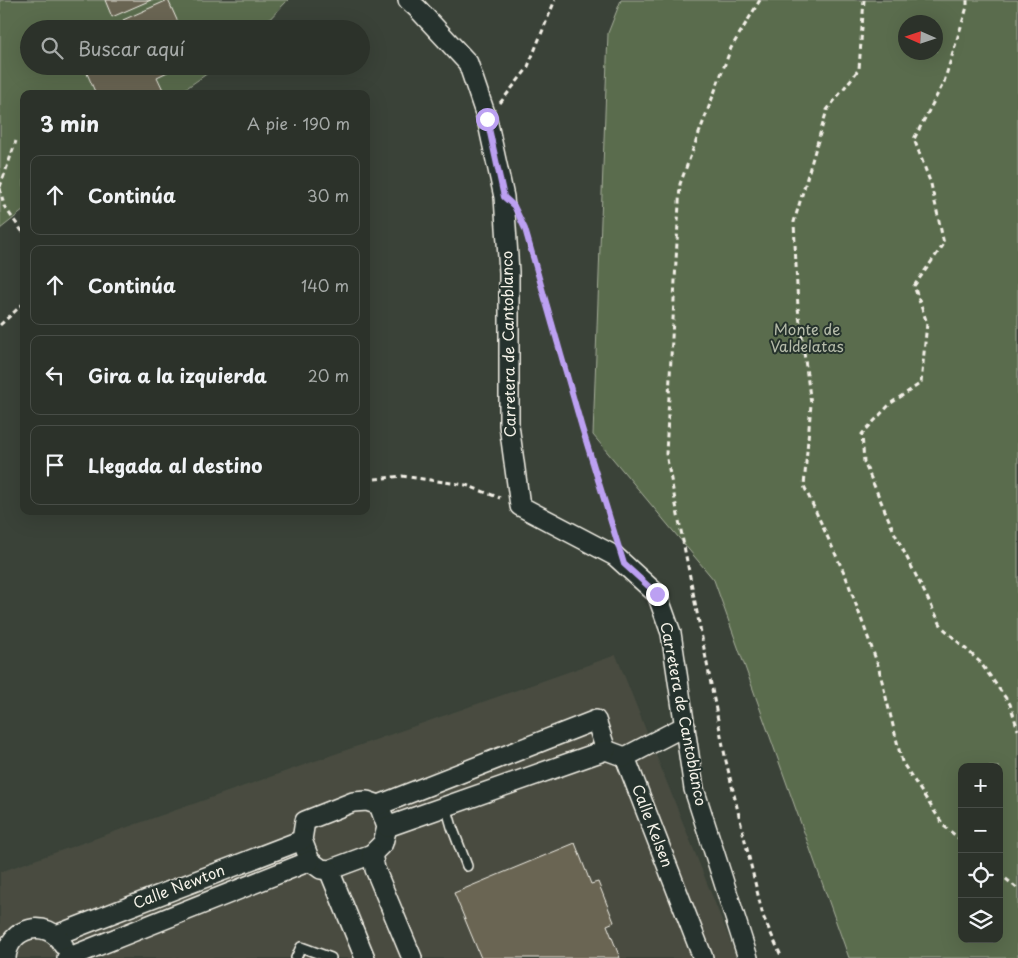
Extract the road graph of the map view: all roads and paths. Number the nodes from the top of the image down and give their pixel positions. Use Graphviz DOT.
graph roads {
  1 [pos="408,0"];
  2 [pos="555,0"];
  3 [pos="760,0"];
  4 [pos="864,0"];
  5 [pos="967,0"];
  6 [pos="487,119"];
  7 [pos="16,141"];
  8 [pos="0,188"];
  9 [pos="20,228"];
  10 [pos="525,229"];
  11 [pos="20,307"];
  12 [pos="0,325"];
  13 [pos="370,480"];
  14 [pos="520,506"];
  15 [pos="624,564"];
  16 [pos="684,726"];
  17 [pos="1018,730"];
  18 [pos="606,750"];
  19 [pos="626,757"];
  20 [pos="379,805"];
  21 [pos="446,806"];
  22 [pos="387,827"];
  23 [pos="958,838"];
  24 [pos="302,840"];
  25 [pos="372,854"];
  26 [pos="310,860"];
  27 [pos="467,866"];
  28 [pos="329,870"];
  29 [pos="1003,876"];
  30 [pos="1018,889"];
  31 [pos="56,935"];
  32 [pos="4,957"];
  33 [pos="67,958"];
  34 [pos="296,958"];
  35 [pos="331,958"];
  36 [pos="365,958"];
  37 [pos="412,958"];
  38 [pos="703,958"];
  39 [pos="748,958"];
  40 [pos="782,958"];
  1 -- 6 [label="street, Carretera de Cantoblanco"];
  2 -- 6 [label="path"];
  3 -- 40 [label="path"];
  4 -- 23 [label="path"];
  5 -- 17 [label="path"];
  6 -- 14 [label="street, Carretera de Cantoblanco"];
  7 -- 8 [label="path"];
  8 -- 9 [label="path"];
  10 -- 15 [label="path"];
  11 -- 12 [label="path"];
  13 -- 14 [label="path"];
  14 -- 15 [label="street, Carretera de Cantoblanco"];
  15 -- 16 [label="street, Carretera de Cantoblanco"];
  16 -- 19 [label="street"];
  16 -- 39 [label="street, Carretera de Cantoblanco"];
  18 -- 19 [label="street"];
  18 -- 20 [label="street"];
  18 -- 21 [label="street"];
  19 -- 38 [label="street, Calle Kelsen"];
  20 -- 22 [label="street"];
  20 -- 24 [label="street"];
  21 -- 22 [label="street"];
  21 -- 27 [label="lane"];
  22 -- 25 [label="street"];
  24 -- 26 [label="street"];
  24 -- 31 [label="street, Calle Newton"];
  25 -- 28 [label="street"];
  25 -- 37 [label="street"];
  26 -- 28 [label="street"];
  26 -- 33 [label="street, Calle Newton"];
  28 -- 36 [label="street"];
  29 -- 30 [label="path"];
  31 -- 32 [label="street"];
  31 -- 33 [label="street"];
  34 -- 35 [label="lane"];
}
